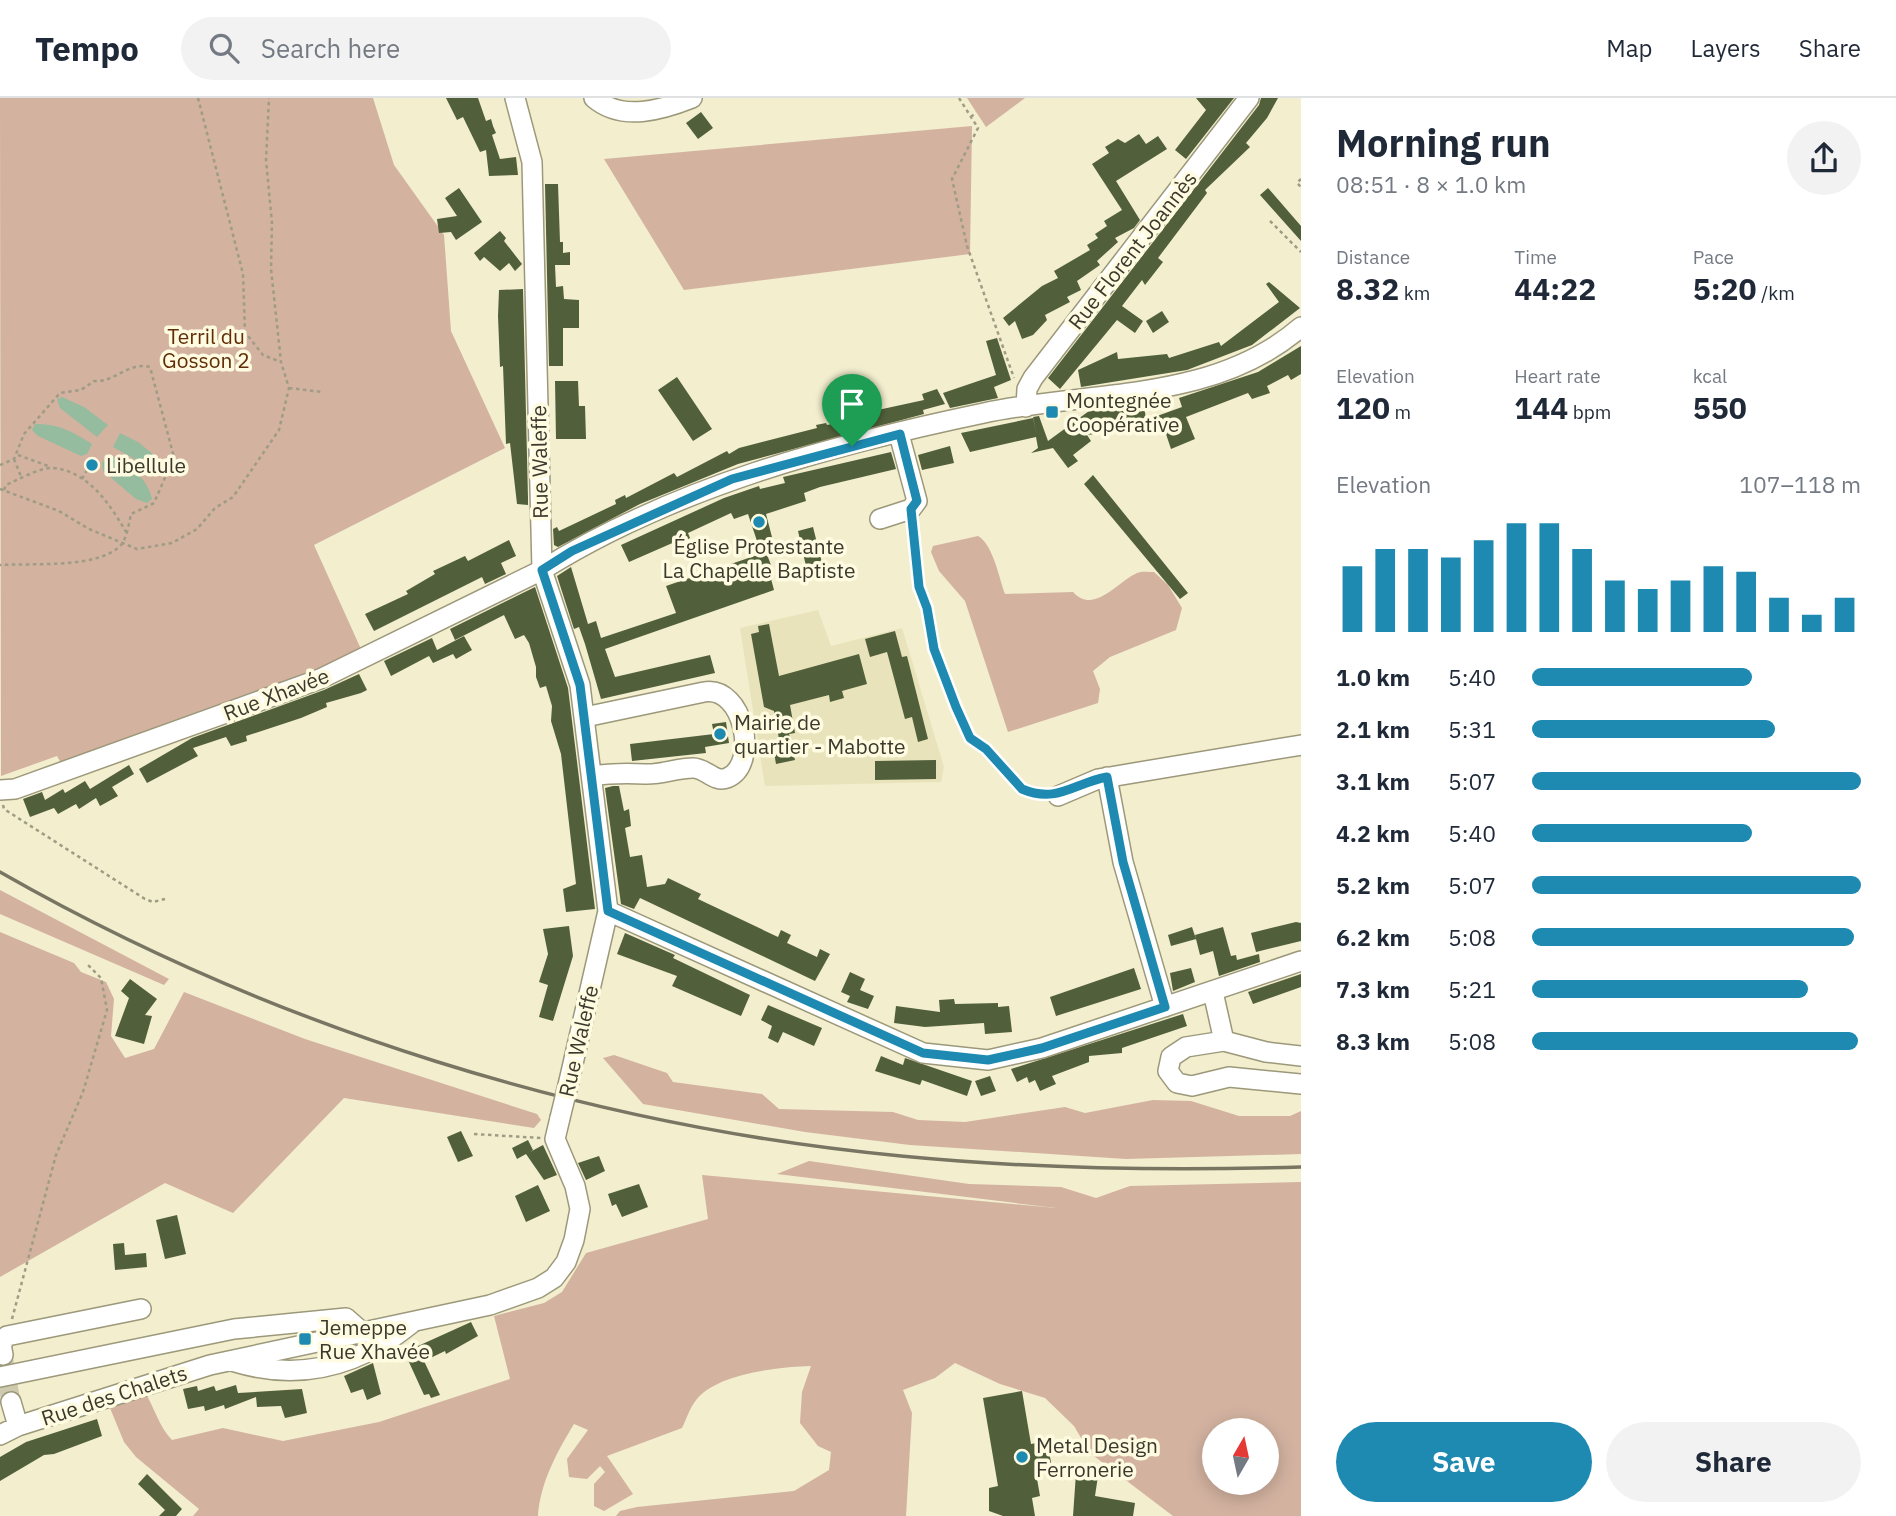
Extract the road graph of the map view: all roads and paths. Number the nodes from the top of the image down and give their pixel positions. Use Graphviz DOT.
graph roads {
  1 [pos="198,98"];
  2 [pos="269,98"];
  3 [pos="515,98"];
  4 [pos="594,98"];
  5 [pos="692,98"];
  6 [pos="959,98"];
  7 [pos="1250,98"];
  8 [pos="976,113"];
  9 [pos="971,117"];
  10 [pos="1301,179"];
  11 [pos="1301,187"];
  12 [pos="1270,221"];
  13 [pos="1301,252"];
  14 [pos="1301,327"];
  15 [pos="281,362"];
  16 [pos="289,388"];
  17 [pos="322,392"];
  18 [pos="1027,398"];
  19 [pos="900,434"];
  20 [pos="17,455"];
  21 [pos="14,459"];
  22 [pos="0,465"];
  23 [pos="51,467"];
  24 [pos="88,470"];
  25 [pos="22,479"];
  26 [pos="82,480"];
  27 [pos="2,490"];
  28 [pos="911,509"];
  29 [pos="880,519"];
  30 [pos="126,531"];
  31 [pos="122,544"];
  32 [pos="0,565"];
  33 [pos="542,570"];
  34 [pos="585,717"];
  35 [pos="1301,745"];
  36 [pos="592,776"];
  37 [pos="1107,777"];
  38 [pos="1,796"];
  39 [pos="1058,796"];
  40 [pos="165,899"];
  41 [pos="608,911"];
  42 [pos="1301,961"];
  43 [pos="87,964"];
  44 [pos="1213,992"];
  45 [pos="1165,1007"];
  46 [pos="1224,1041"];
  47 [pos="1301,1056"];
  48 [pos="1301,1084"];
  49 [pos="474,1134"];
  50 [pos="555,1139"];
  51 [pos="141,1309"];
  52 [pos="415,1321"];
  53 [pos="362,1332"];
  54 [pos="5,1345"];
  55 [pos="229,1360"];
  56 [pos="0,1377"];
  57 [pos="11,1402"];
  58 [pos="9,1430"];
  1 -- 15 [label="path"];
  2 -- 15 [label="path"];
  3 -- 33 [label="street, Rue Waleffe"];
  4 -- 5 [label="street"];
  6 -- 9 [label="path"];
  7 -- 18 [label="street, Rue Florent Joannès"];
  8 -- 9 [label="path"];
  9 -- 18 [label="path"];
  10 -- 11 [label="path"];
  12 -- 13 [label="path"];
  14 -- 18 [label="street, Rue Xhavée"];
  15 -- 16 [label="path"];
  16 -- 17 [label="path"];
  16 -- 31 [label="path"];
  18 -- 19 [label="street, Rue Xhavée"];
  19 -- 28 [label="street"];
  19 -- 33 [label="street, Rue Xhavée"];
  20 -- 21 [label="path"];
  20 -- 23 [label="path"];
  20 -- 30 [label="path"];
  21 -- 22 [label="path"];
  21 -- 25 [label="path"];
  23 -- 25 [label="path"];
  23 -- 26 [label="path"];
  24 -- 26 [label="path"];
  25 -- 27 [label="path"];
  26 -- 30 [label="path"];
  27 -- 31 [label="path"];
  28 -- 29 [label="street"];
  28 -- 39 [label="path"];
  30 -- 31 [label="path"];
  31 -- 32 [label="path"];
  33 -- 34 [label="street, Rue Waleffe"];
  33 -- 38 [label="street, Rue Xhavée"];
  34 -- 36 [label="street, Rue Waleffe"];
  34 -- 36 [label="street"];
  35 -- 37 [label="street"];
  36 -- 41 [label="street, Rue Waleffe"];
  37 -- 39 [label="street"];
  37 -- 45 [label="street"];
  38 -- 40 [label="path"];
  41 -- 45 [label="street"];
  41 -- 50 [label="street, Rue Waleffe, bridge"];
  42 -- 44 [label="street"];
  43 -- 54 [label="path"];
  44 -- 45 [label="street"];
  44 -- 46 [label="street"];
  46 -- 47 [label="street"];
  46 -- 48 [label="street"];
  49 -- 50 [label="path"];
  50 -- 52 [label="street, Rue des Chalets"];
  51 -- 54 [label="street"];
  52 -- 53 [label="street, Rue des Chalets"];
  52 -- 55 [label="street, Rue des Chalets"];
  53 -- 55 [label="street, Rue des Chalets"];
  53 -- 56 [label="street"];
  55 -- 58 [label="street, Rue des Chalets"];
  57 -- 58 [label="street"];
}
